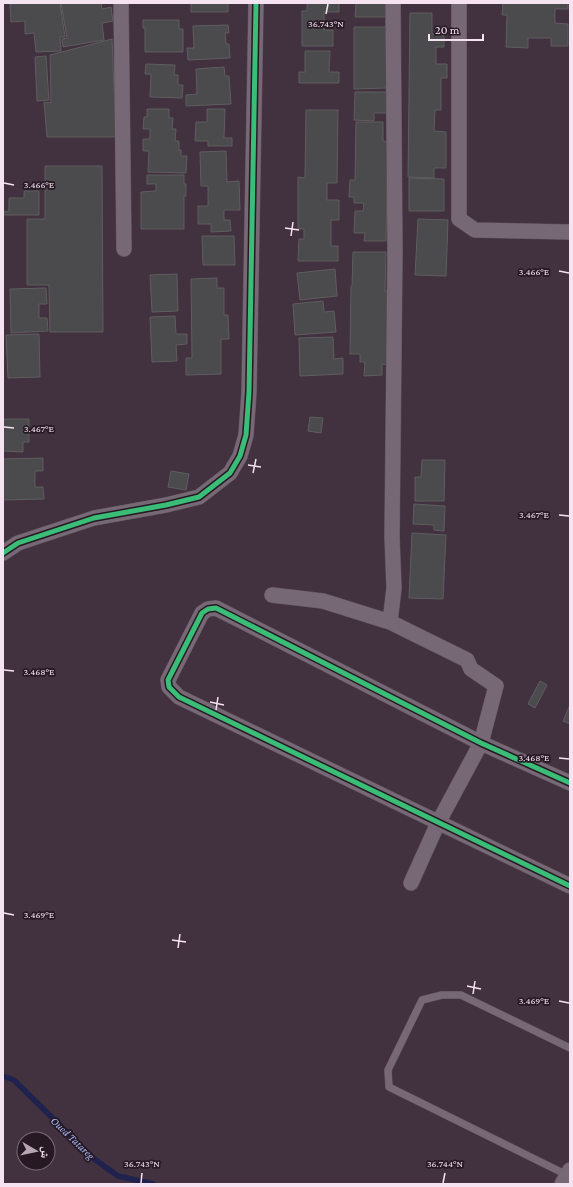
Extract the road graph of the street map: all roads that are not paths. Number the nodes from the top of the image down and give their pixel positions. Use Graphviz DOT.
graph roads {
  1 [pos="121,3"];
  2 [pos="256,3"];
  3 [pos="393,3"];
  4 [pos="459,3"];
  5 [pos="570,232"];
  6 [pos="124,249"];
  7 [pos="3,552"];
  8 [pos="272,595"];
  9 [pos="390,622"];
  10 [pos="481,743"];
  11 [pos="570,783"];
  12 [pos="438,823"];
  13 [pos="411,883"];
  14 [pos="570,886"];
  15 [pos="570,1048"];
  16 [pos="566,1176"];
  1 -- 6 [label="street"];
  2 -- 7 [label="street"];
  3 -- 9 [label="street"];
  4 -- 5 [label="street"];
  8 -- 9 [label="street"];
  9 -- 10 [label="street"];
  10 -- 11 [label="street"];
  10 -- 12 [label="street"];
  10 -- 12 [label="street"];
  12 -- 13 [label="street"];
  12 -- 14 [label="street"];
  15 -- 16 [label="lane"];
}
